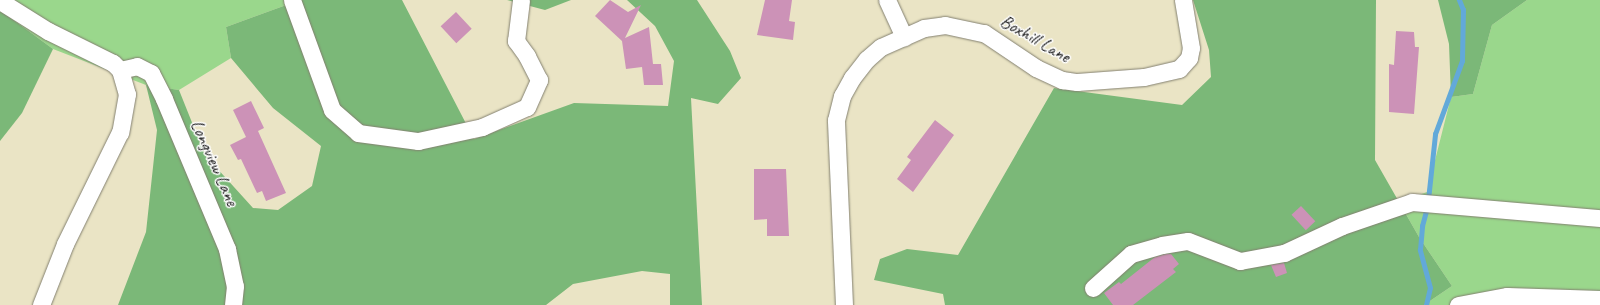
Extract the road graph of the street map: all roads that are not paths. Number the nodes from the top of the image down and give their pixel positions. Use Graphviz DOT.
graph roads {
  1 [pos="292,0"];
  2 [pos="521,0"];
  3 [pos="887,0"];
  4 [pos="1183,0"];
  5 [pos="0,1"];
  6 [pos="904,37"];
  7 [pos="120,70"];
  8 [pos="1600,218"];
  9 [pos="1093,288"];
  10 [pos="1600,299"];
  11 [pos="41,305"];
  12 [pos="233,305"];
  13 [pos="844,305"];
  14 [pos="1458,305"];
  1 -- 2 [label="street"];
  3 -- 6 [label="street"];
  4 -- 6 [label="street, Boxhill Lane"];
  5 -- 7 [label="street"];
  6 -- 13 [label="street, Boxhill Lane"];
  7 -- 11 [label="street"];
  7 -- 12 [label="street, Longview Lane"];
  8 -- 9 [label="street"];
  10 -- 14 [label="street"];
}
